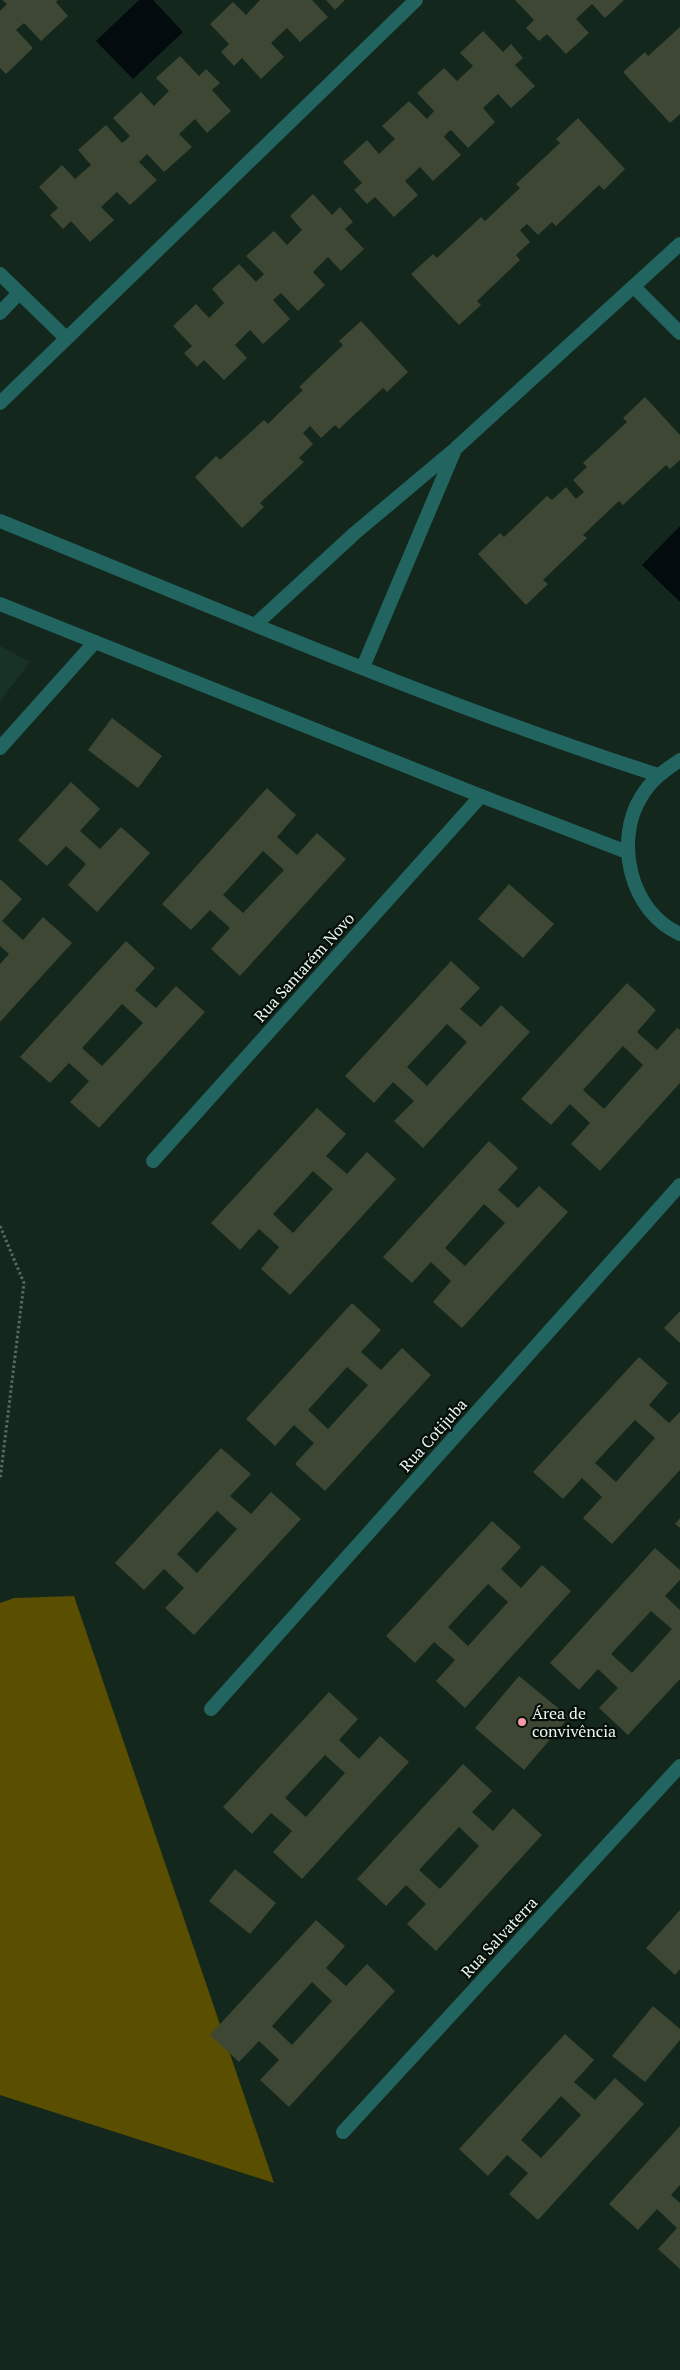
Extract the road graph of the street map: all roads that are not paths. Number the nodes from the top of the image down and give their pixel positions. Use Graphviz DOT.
graph roads {
  1 [pos="416,0"];
  2 [pos="680,244"];
  3 [pos="0,274"];
  4 [pos="634,287"];
  5 [pos="19,293"];
  6 [pos="0,313"];
  7 [pos="680,333"];
  8 [pos="66,338"];
  9 [pos="0,404"];
  10 [pos="455,449"];
  11 [pos="0,521"];
  12 [pos="0,604"];
  13 [pos="256,624"];
  14 [pos="95,642"];
  15 [pos="363,667"];
  16 [pos="0,748"];
  17 [pos="680,760"];
  18 [pos="658,774"];
  19 [pos="480,796"];
  20 [pos="627,852"];
  21 [pos="680,934"];
  22 [pos="153,1161"];
  23 [pos="680,1185"];
  24 [pos="211,1709"];
  25 [pos="680,1766"];
  26 [pos="343,2132"];
  1 -- 8 [label="street"];
  2 -- 4 [label="street"];
  3 -- 5 [label="street"];
  4 -- 7 [label="street"];
  4 -- 10 [label="street"];
  5 -- 6 [label="street"];
  5 -- 8 [label="street"];
  8 -- 9 [label="street"];
  10 -- 13 [label="street"];
  10 -- 15 [label="street"];
  11 -- 13 [label="street"];
  12 -- 14 [label="street"];
  13 -- 15 [label="street"];
  14 -- 16 [label="street"];
  14 -- 19 [label="street"];
  15 -- 18 [label="street"];
  17 -- 18 [label="street"];
  18 -- 20 [label="street"];
  19 -- 20 [label="street"];
  19 -- 22 [label="street, Rua Santarém Novo"];
  20 -- 21 [label="street"];
  23 -- 24 [label="street, Rua Cotijuba"];
  25 -- 26 [label="street, Rua Salvaterra"];
}
